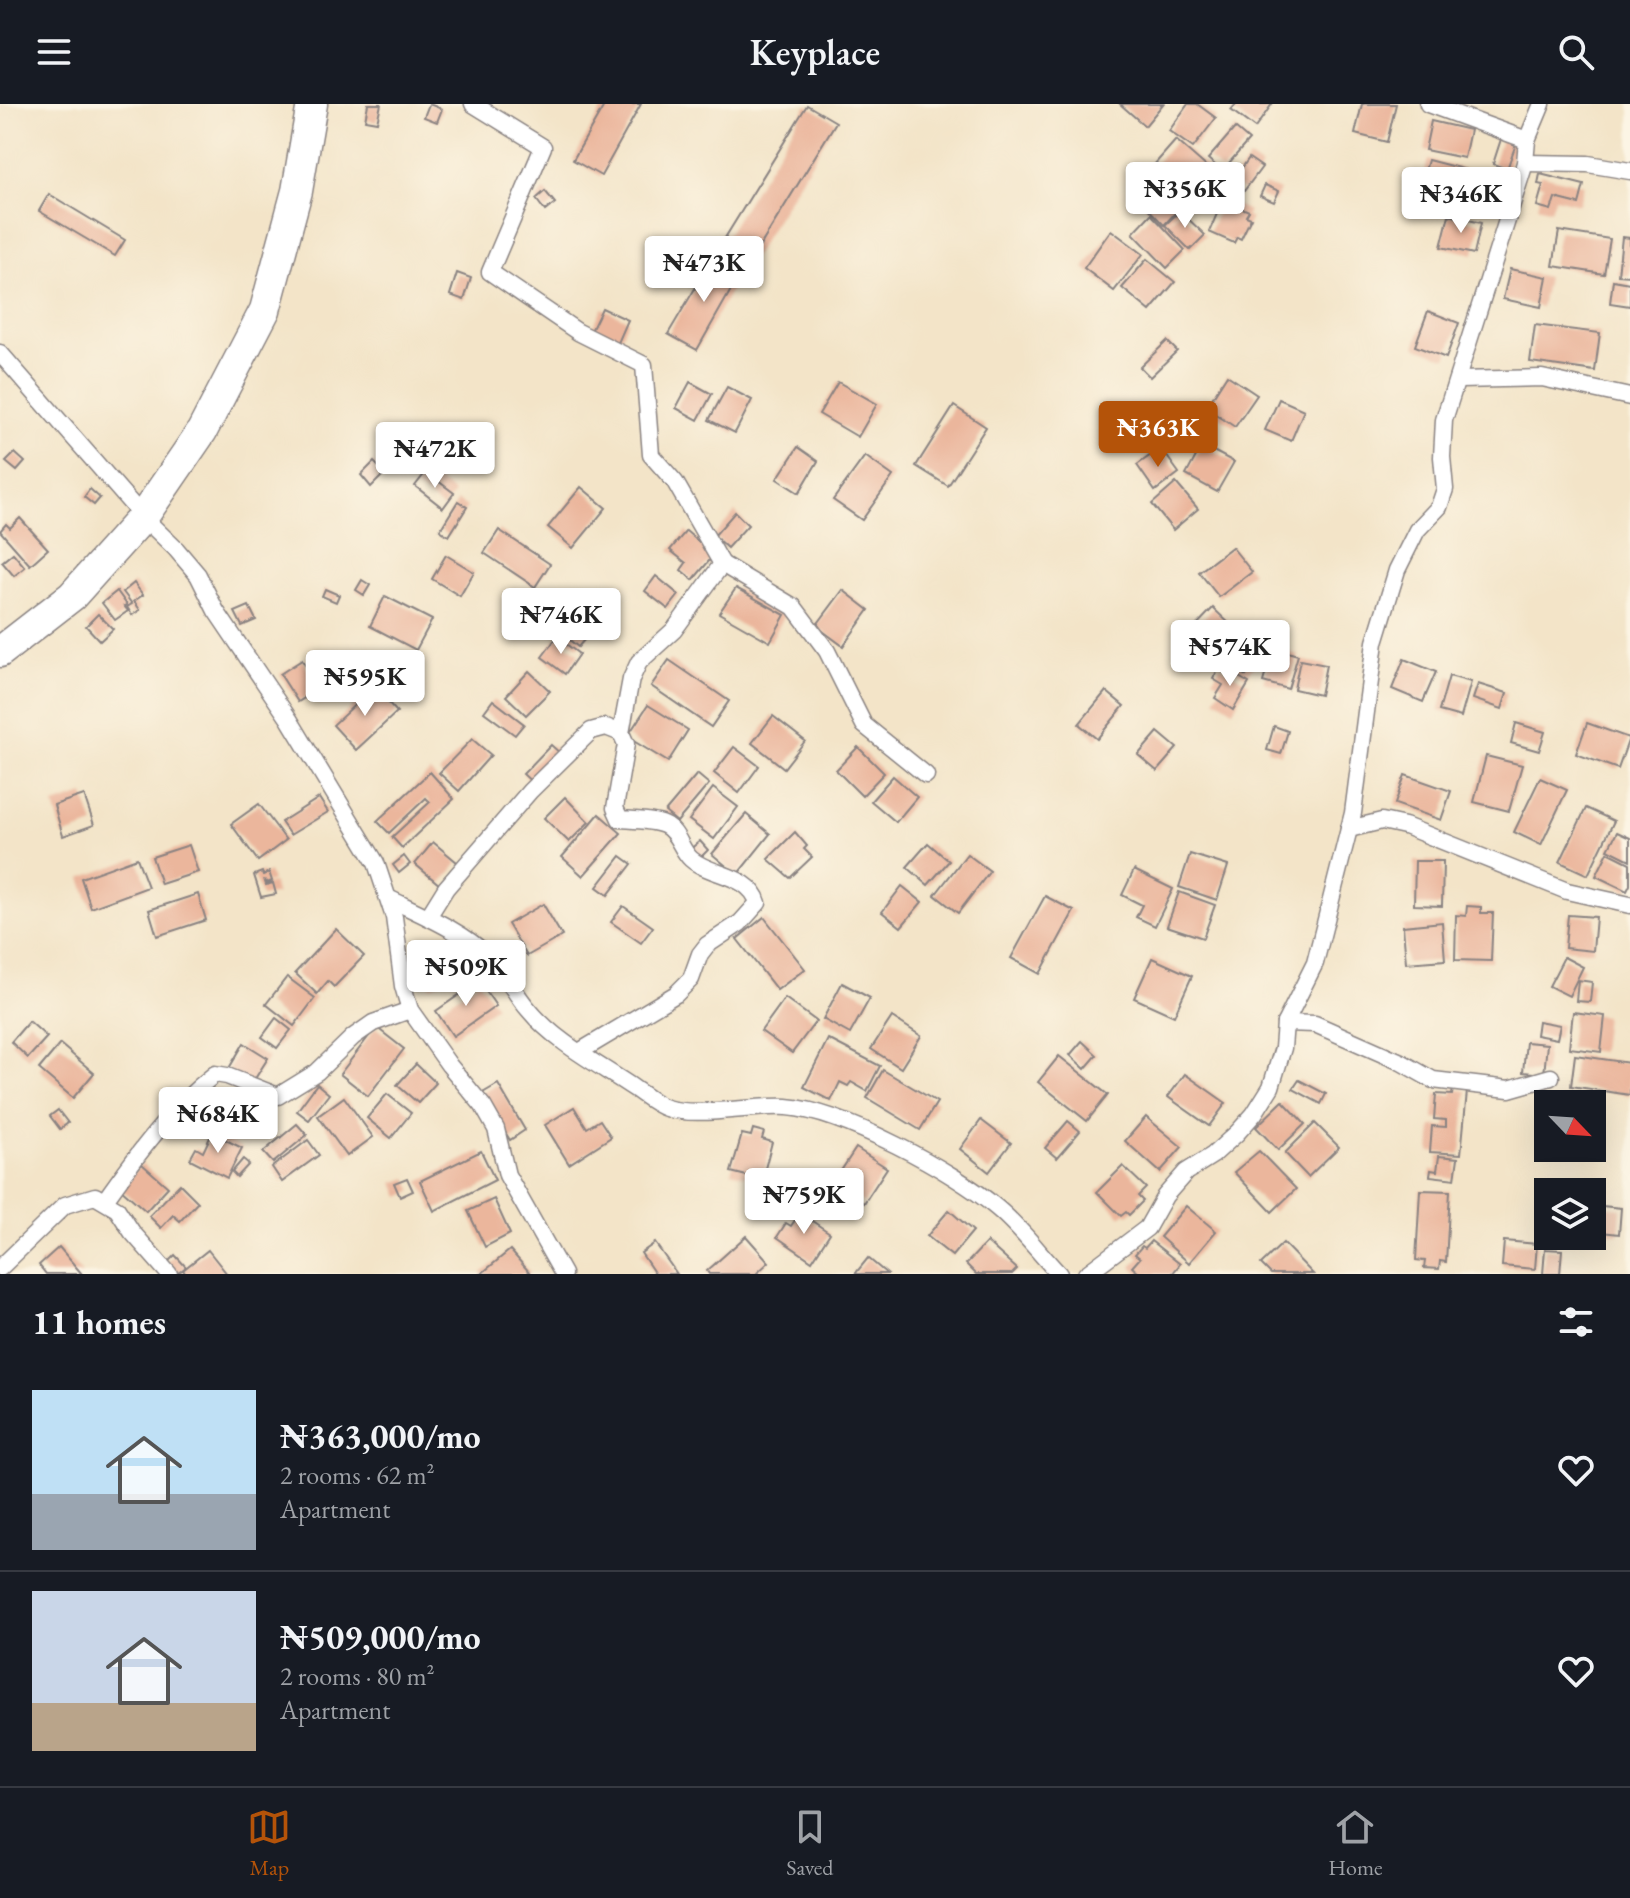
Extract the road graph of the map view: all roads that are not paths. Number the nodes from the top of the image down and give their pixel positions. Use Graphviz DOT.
graph roads {
  1 [pos="312,104"];
  2 [pos="473,104"];
  3 [pos="1428,104"];
  4 [pos="1542,104"];
  5 [pos="1527,140"];
  6 [pos="1525,163"];
  7 [pos="1630,171"];
  8 [pos="0,353"];
  9 [pos="1459,380"];
  10 [pos="1630,397"];
  11 [pos="143,517"];
  12 [pos="722,564"];
  13 [pos="0,652"];
  14 [pos="621,733"];
  15 [pos="926,775"];
  16 [pos="1349,829"];
  17 [pos="390,899"];
  18 [pos="1630,905"];
  19 [pos="428,917"];
  20 [pos="410,1010"];
  21 [pos="1285,1023"];
  22 [pos="579,1052"];
  23 [pos="1551,1077"];
  24 [pos="105,1200"];
  25 [pos="0,1268"];
  26 [pos="169,1274"];
  27 [pos="563,1274"];
  28 [pos="1059,1274"];
  29 [pos="1086,1274"];
  1 -- 11 [label="highway"];
  2 -- 12 [label="street"];
  3 -- 5 [label="street"];
  4 -- 5 [label="street"];
  5 -- 6 [label="street"];
  6 -- 7 [label="street"];
  6 -- 9 [label="street"];
  8 -- 11 [label="street"];
  9 -- 10 [label="street"];
  9 -- 16 [label="street"];
  11 -- 13 [label="highway"];
  11 -- 17 [label="street"];
  12 -- 14 [label="street"];
  12 -- 15 [label="street"];
  14 -- 19 [label="street"];
  14 -- 22 [label="street"];
  16 -- 18 [label="street"];
  16 -- 21 [label="street"];
  17 -- 19 [label="street"];
  17 -- 20 [label="street"];
  19 -- 22 [label="street"];
  20 -- 24 [label="street"];
  20 -- 27 [label="street"];
  21 -- 23 [label="street"];
  21 -- 29 [label="street"];
  22 -- 28 [label="street"];
  24 -- 25 [label="street"];
  24 -- 26 [label="street"];
}
